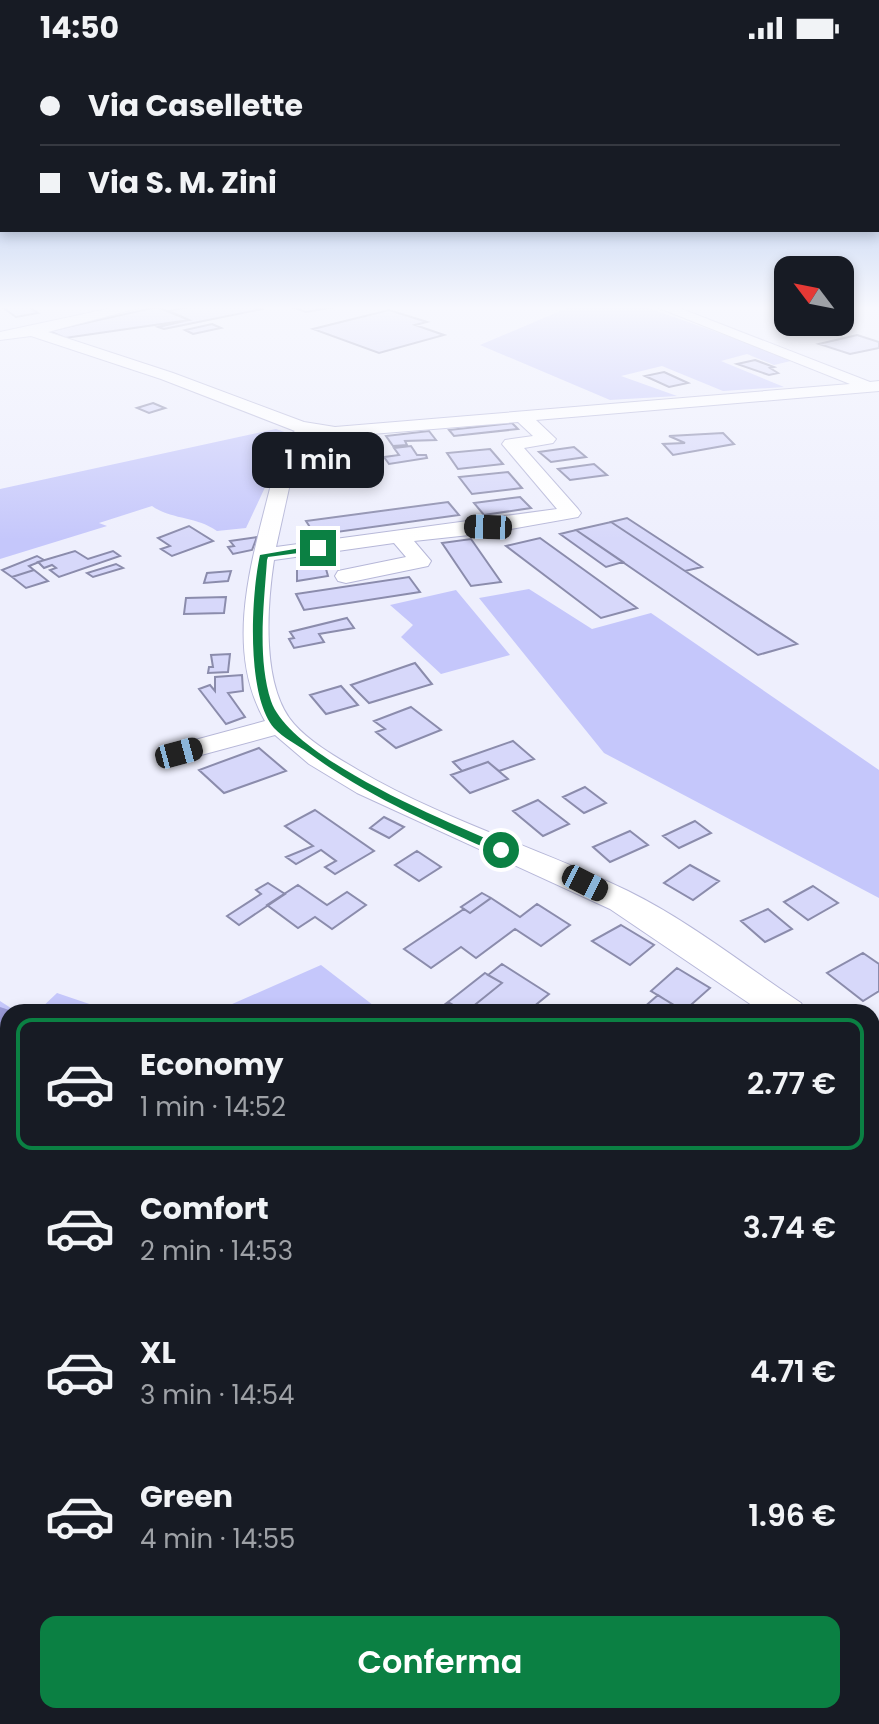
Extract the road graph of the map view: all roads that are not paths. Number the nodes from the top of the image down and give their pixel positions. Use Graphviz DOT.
graph roads {
  1 [pos="188,384"];
  2 [pos="876,386"];
  3 [pos="526,420"];
  4 [pos="310,429"];
  5 [pos="399,536"];
  6 [pos="264,555"];
  7 [pos="346,576"];
  8 [pos="278,726"];
  9 [pos="179,753"];
  10 [pos="776,1004"];
  1 -- 4 [label="street"];
  2 -- 4 [label="street"];
  3 -- 5 [label="street"];
  4 -- 6 [label="street"];
  5 -- 6 [label="street"];
  5 -- 7 [label="street"];
  6 -- 8 [label="street"];
  8 -- 9 [label="street"];
  8 -- 10 [label="street"];
}
